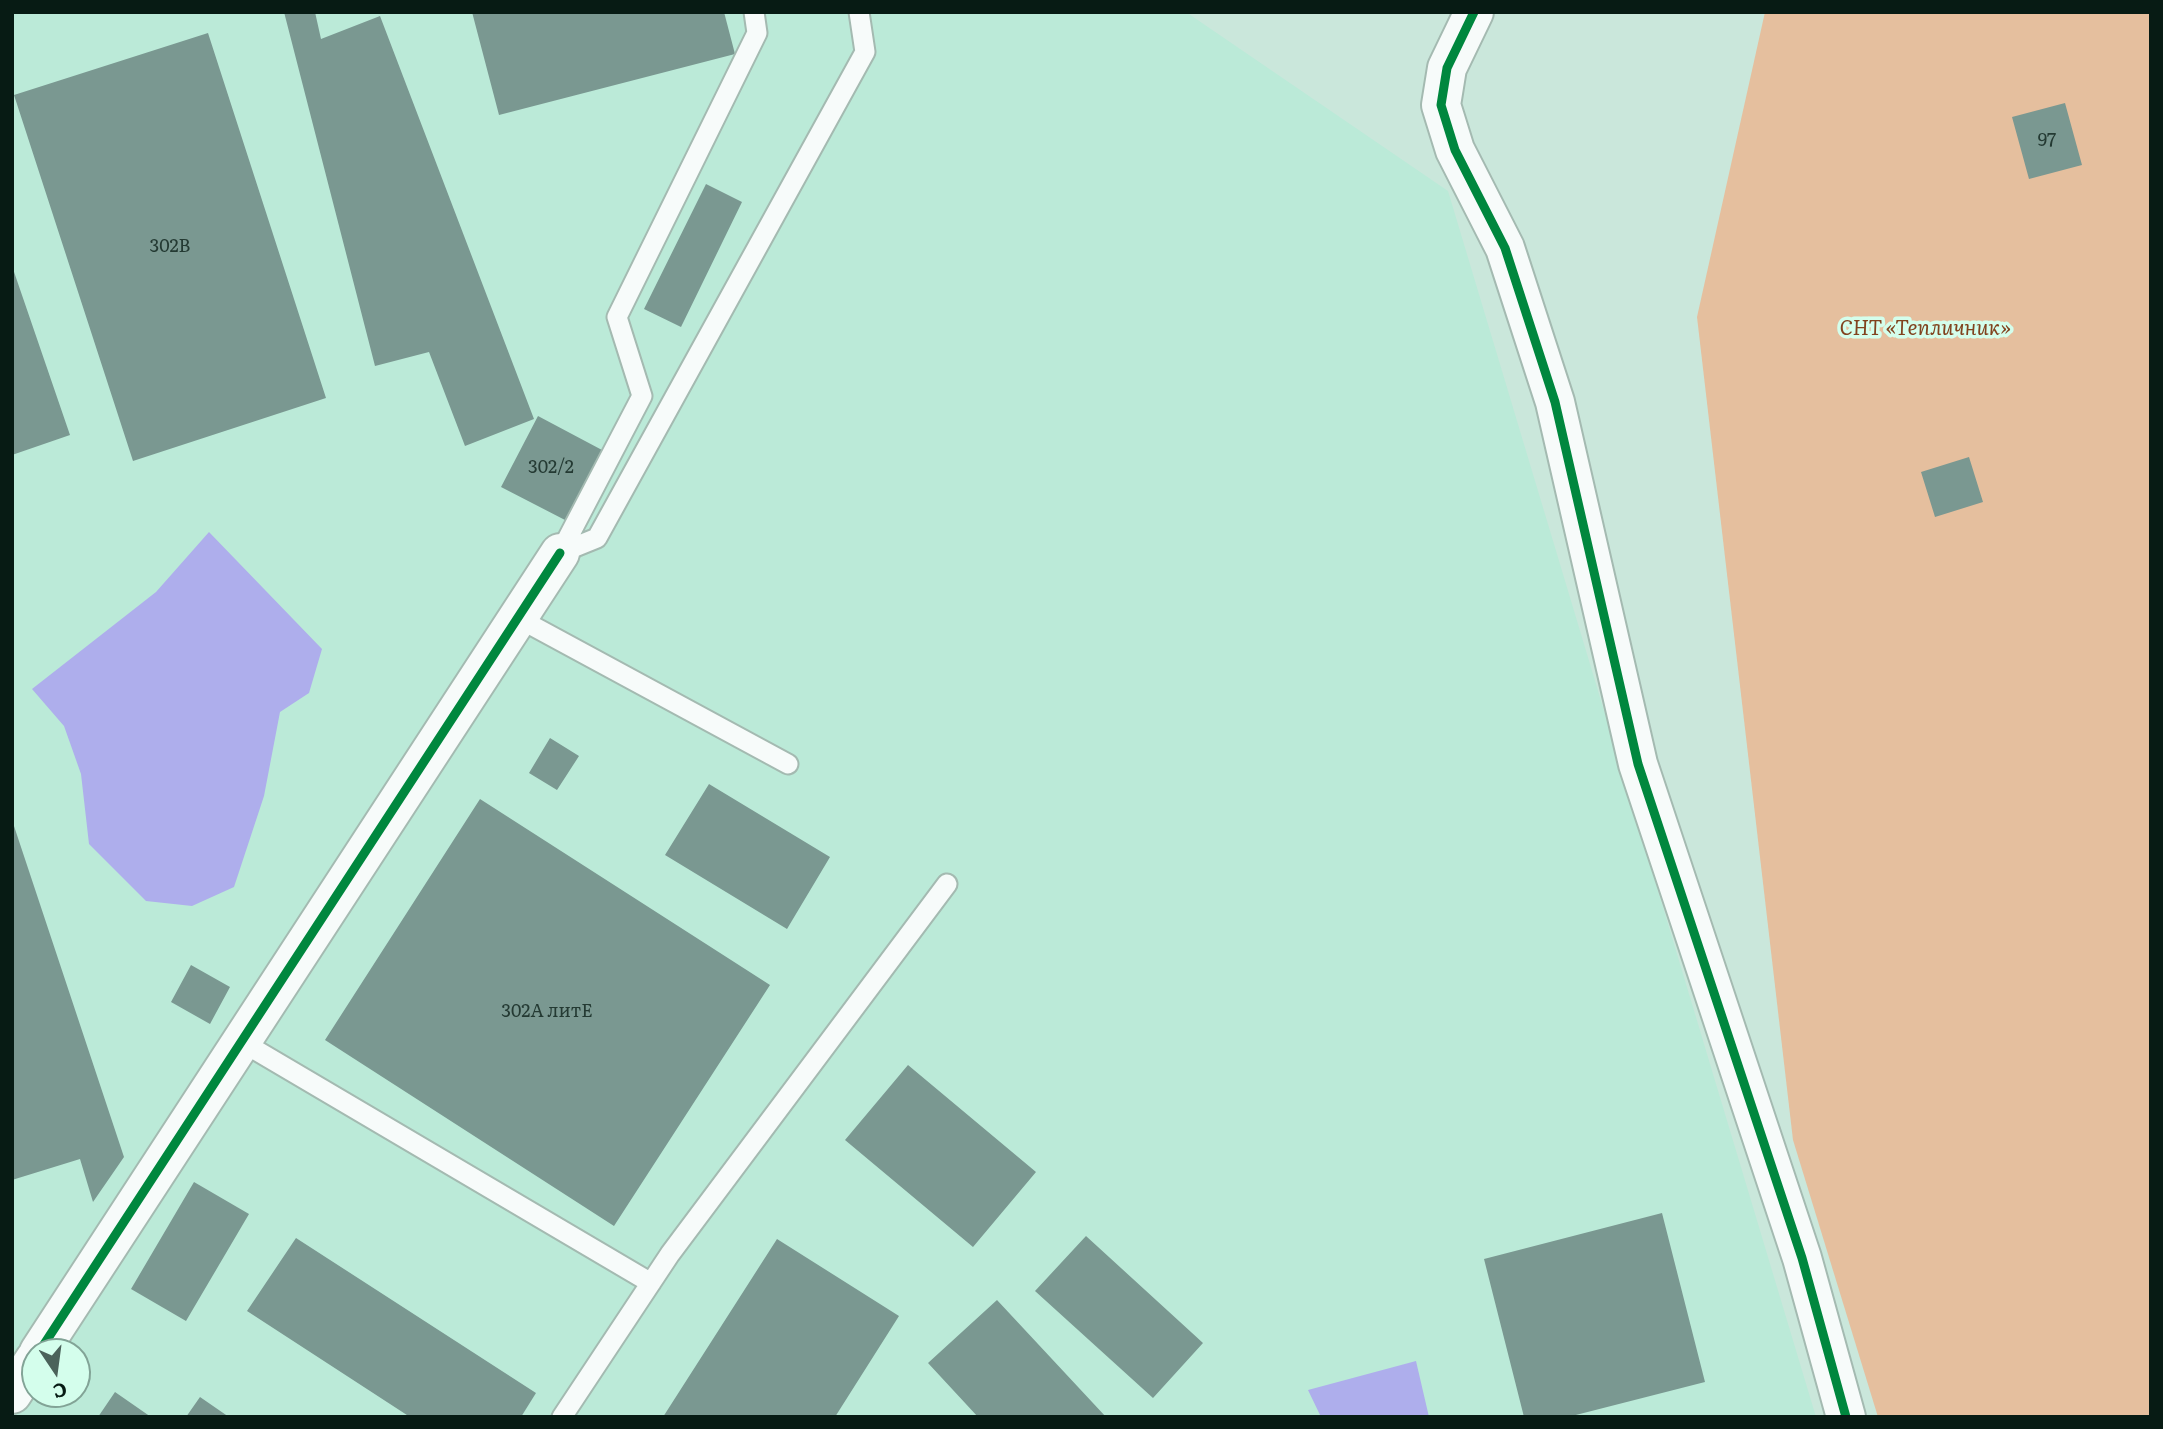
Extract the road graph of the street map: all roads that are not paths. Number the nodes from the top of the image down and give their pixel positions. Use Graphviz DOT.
graph roads {
  1 [pos="754,12"];
  2 [pos="859,12"];
  3 [pos="1474,12"];
  4 [pos="560,553"];
  5 [pos="518,618"];
  6 [pos="789,764"];
  7 [pos="947,884"];
  8 [pos="242,1042"];
  9 [pos="651,1283"];
  10 [pos="48,1338"];
  11 [pos="562,1417"];
  12 [pos="1846,1417"];
  1 -- 4 [label="lane"];
  2 -- 4 [label="lane"];
  3 -- 12 [label="street"];
  4 -- 5 [label="street"];
  5 -- 6 [label="lane"];
  5 -- 8 [label="street"];
  7 -- 9 [label="lane"];
  8 -- 9 [label="lane"];
  8 -- 10 [label="street"];
  9 -- 11 [label="lane"];
}
